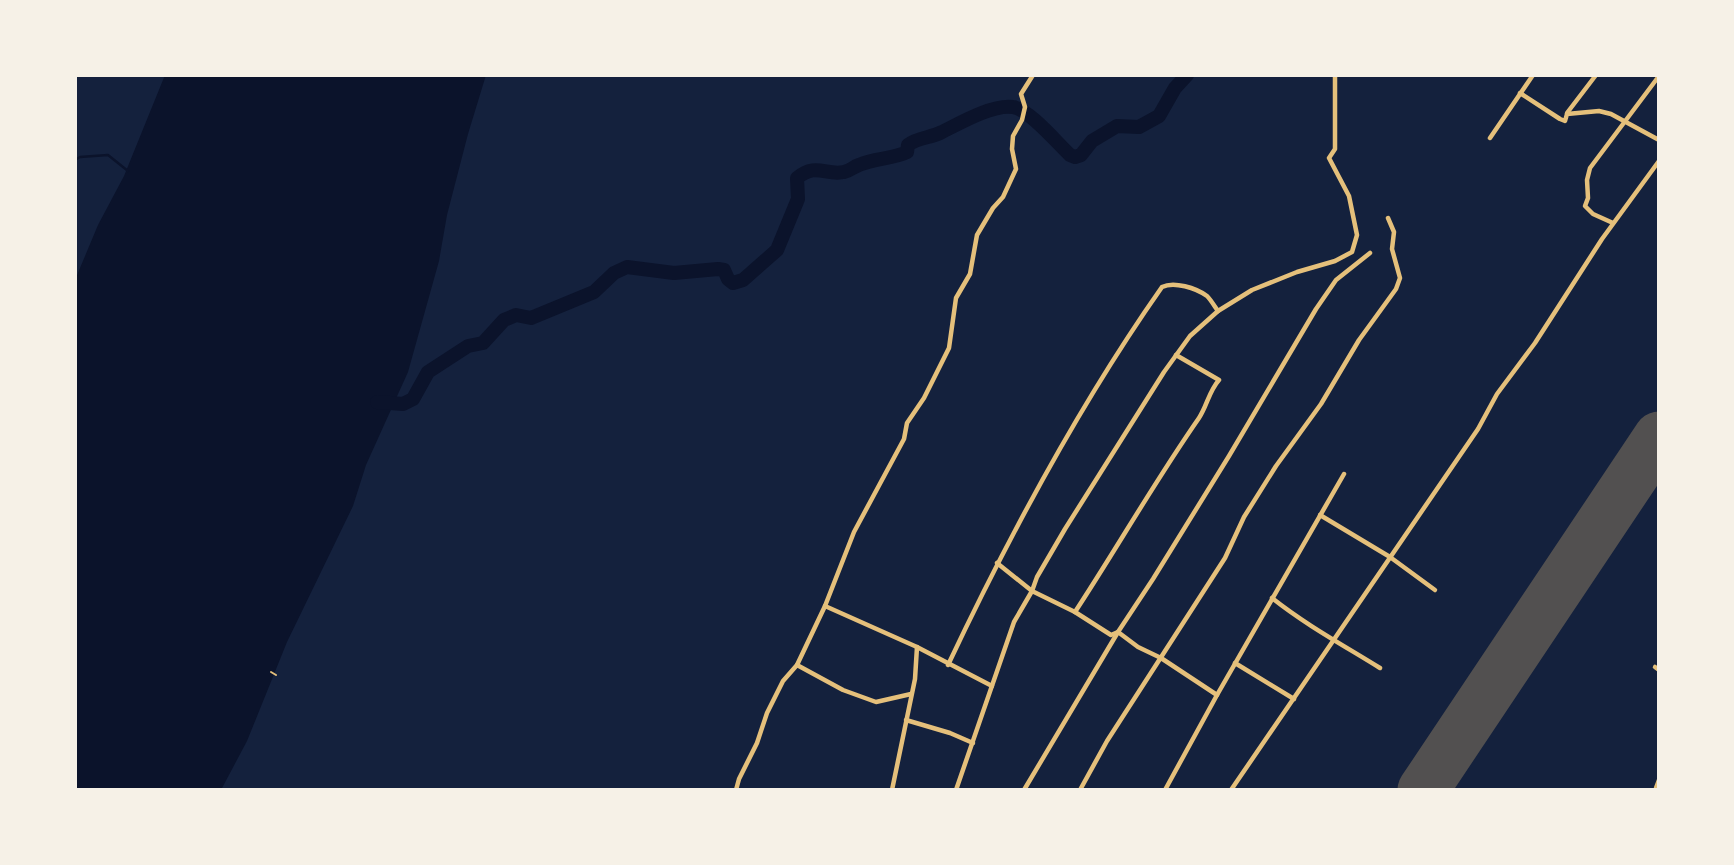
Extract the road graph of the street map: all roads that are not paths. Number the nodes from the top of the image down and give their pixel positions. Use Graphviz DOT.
graph roads {
  1 [pos="1033,75"];
  2 [pos="1335,75"];
  3 [pos="1533,75"];
  4 [pos="1596,75"];
  5 [pos="1659,76"];
  6 [pos="1520,93"];
  7 [pos="1567,114"];
  8 [pos="1626,122"];
  9 [pos="1490,138"];
  10 [pos="1659,140"];
  11 [pos="1659,160"];
  12 [pos="1388,218"];
  13 [pos="1613,223"];
  14 [pos="1370,253"];
  15 [pos="1217,311"];
  16 [pos="1176,355"];
  17 [pos="1344,474"];
  18 [pos="1320,515"];
  19 [pos="1390,556"];
  20 [pos="997,563"];
  21 [pos="1435,590"];
  22 [pos="1032,591"];
  23 [pos="1272,598"];
  24 [pos="825,606"];
  25 [pos="1075,612"];
  26 [pos="1118,632"];
  27 [pos="1334,638"];
  28 [pos="917,647"];
  29 [pos="1161,657"];
  30 [pos="1235,663"];
  31 [pos="797,665"];
  32 [pos="947,665"];
  33 [pos="1380,667"];
  34 [pos="992,686"];
  35 [pos="911,694"];
  36 [pos="1217,695"];
  37 [pos="1294,699"];
  38 [pos="906,720"];
  39 [pos="973,743"];
  40 [pos="1659,780"];
  41 [pos="1656,789"];
  42 [pos="736,790"];
  43 [pos="892,790"];
  44 [pos="956,790"];
  45 [pos="1024,790"];
  46 [pos="1080,790"];
  47 [pos="1165,790"];
  48 [pos="1231,790"];
  1 -- 24 [label="street"];
  2 -- 15 [label="street"];
  3 -- 6 [label="street"];
  4 -- 7 [label="street"];
  5 -- 8 [label="street"];
  6 -- 7 [label="street"];
  6 -- 9 [label="street"];
  7 -- 8 [label="street"];
  8 -- 10 [label="street"];
  8 -- 13 [label="street"];
  11 -- 13 [label="street"];
  12 -- 29 [label="street"];
  13 -- 19 [label="street"];
  14 -- 26 [label="street"];
  15 -- 16 [label="street"];
  15 -- 20 [label="street"];
  16 -- 22 [label="street"];
  16 -- 25 [label="street"];
  17 -- 18 [label="street"];
  18 -- 19 [label="street"];
  18 -- 23 [label="street"];
  19 -- 21 [label="street"];
  19 -- 27 [label="street"];
  20 -- 22 [label="street"];
  20 -- 32 [label="street"];
  22 -- 25 [label="street"];
  22 -- 34 [label="street"];
  23 -- 27 [label="street"];
  23 -- 30 [label="street"];
  24 -- 28 [label="street"];
  24 -- 31 [label="street"];
  25 -- 26 [label="street"];
  26 -- 29 [label="street"];
  26 -- 45 [label="street"];
  27 -- 33 [label="street"];
  27 -- 37 [label="street"];
  28 -- 32 [label="street"];
  28 -- 35 [label="street"];
  29 -- 36 [label="street"];
  29 -- 46 [label="street"];
  30 -- 36 [label="street"];
  30 -- 37 [label="street"];
  31 -- 35 [label="street"];
  31 -- 42 [label="street"];
  32 -- 34 [label="street"];
  34 -- 39 [label="street"];
  35 -- 38 [label="street"];
  36 -- 47 [label="street"];
  37 -- 48 [label="street"];
  38 -- 39 [label="street"];
  38 -- 43 [label="street"];
  39 -- 44 [label="street"];
  40 -- 41 [label="street"];
}
